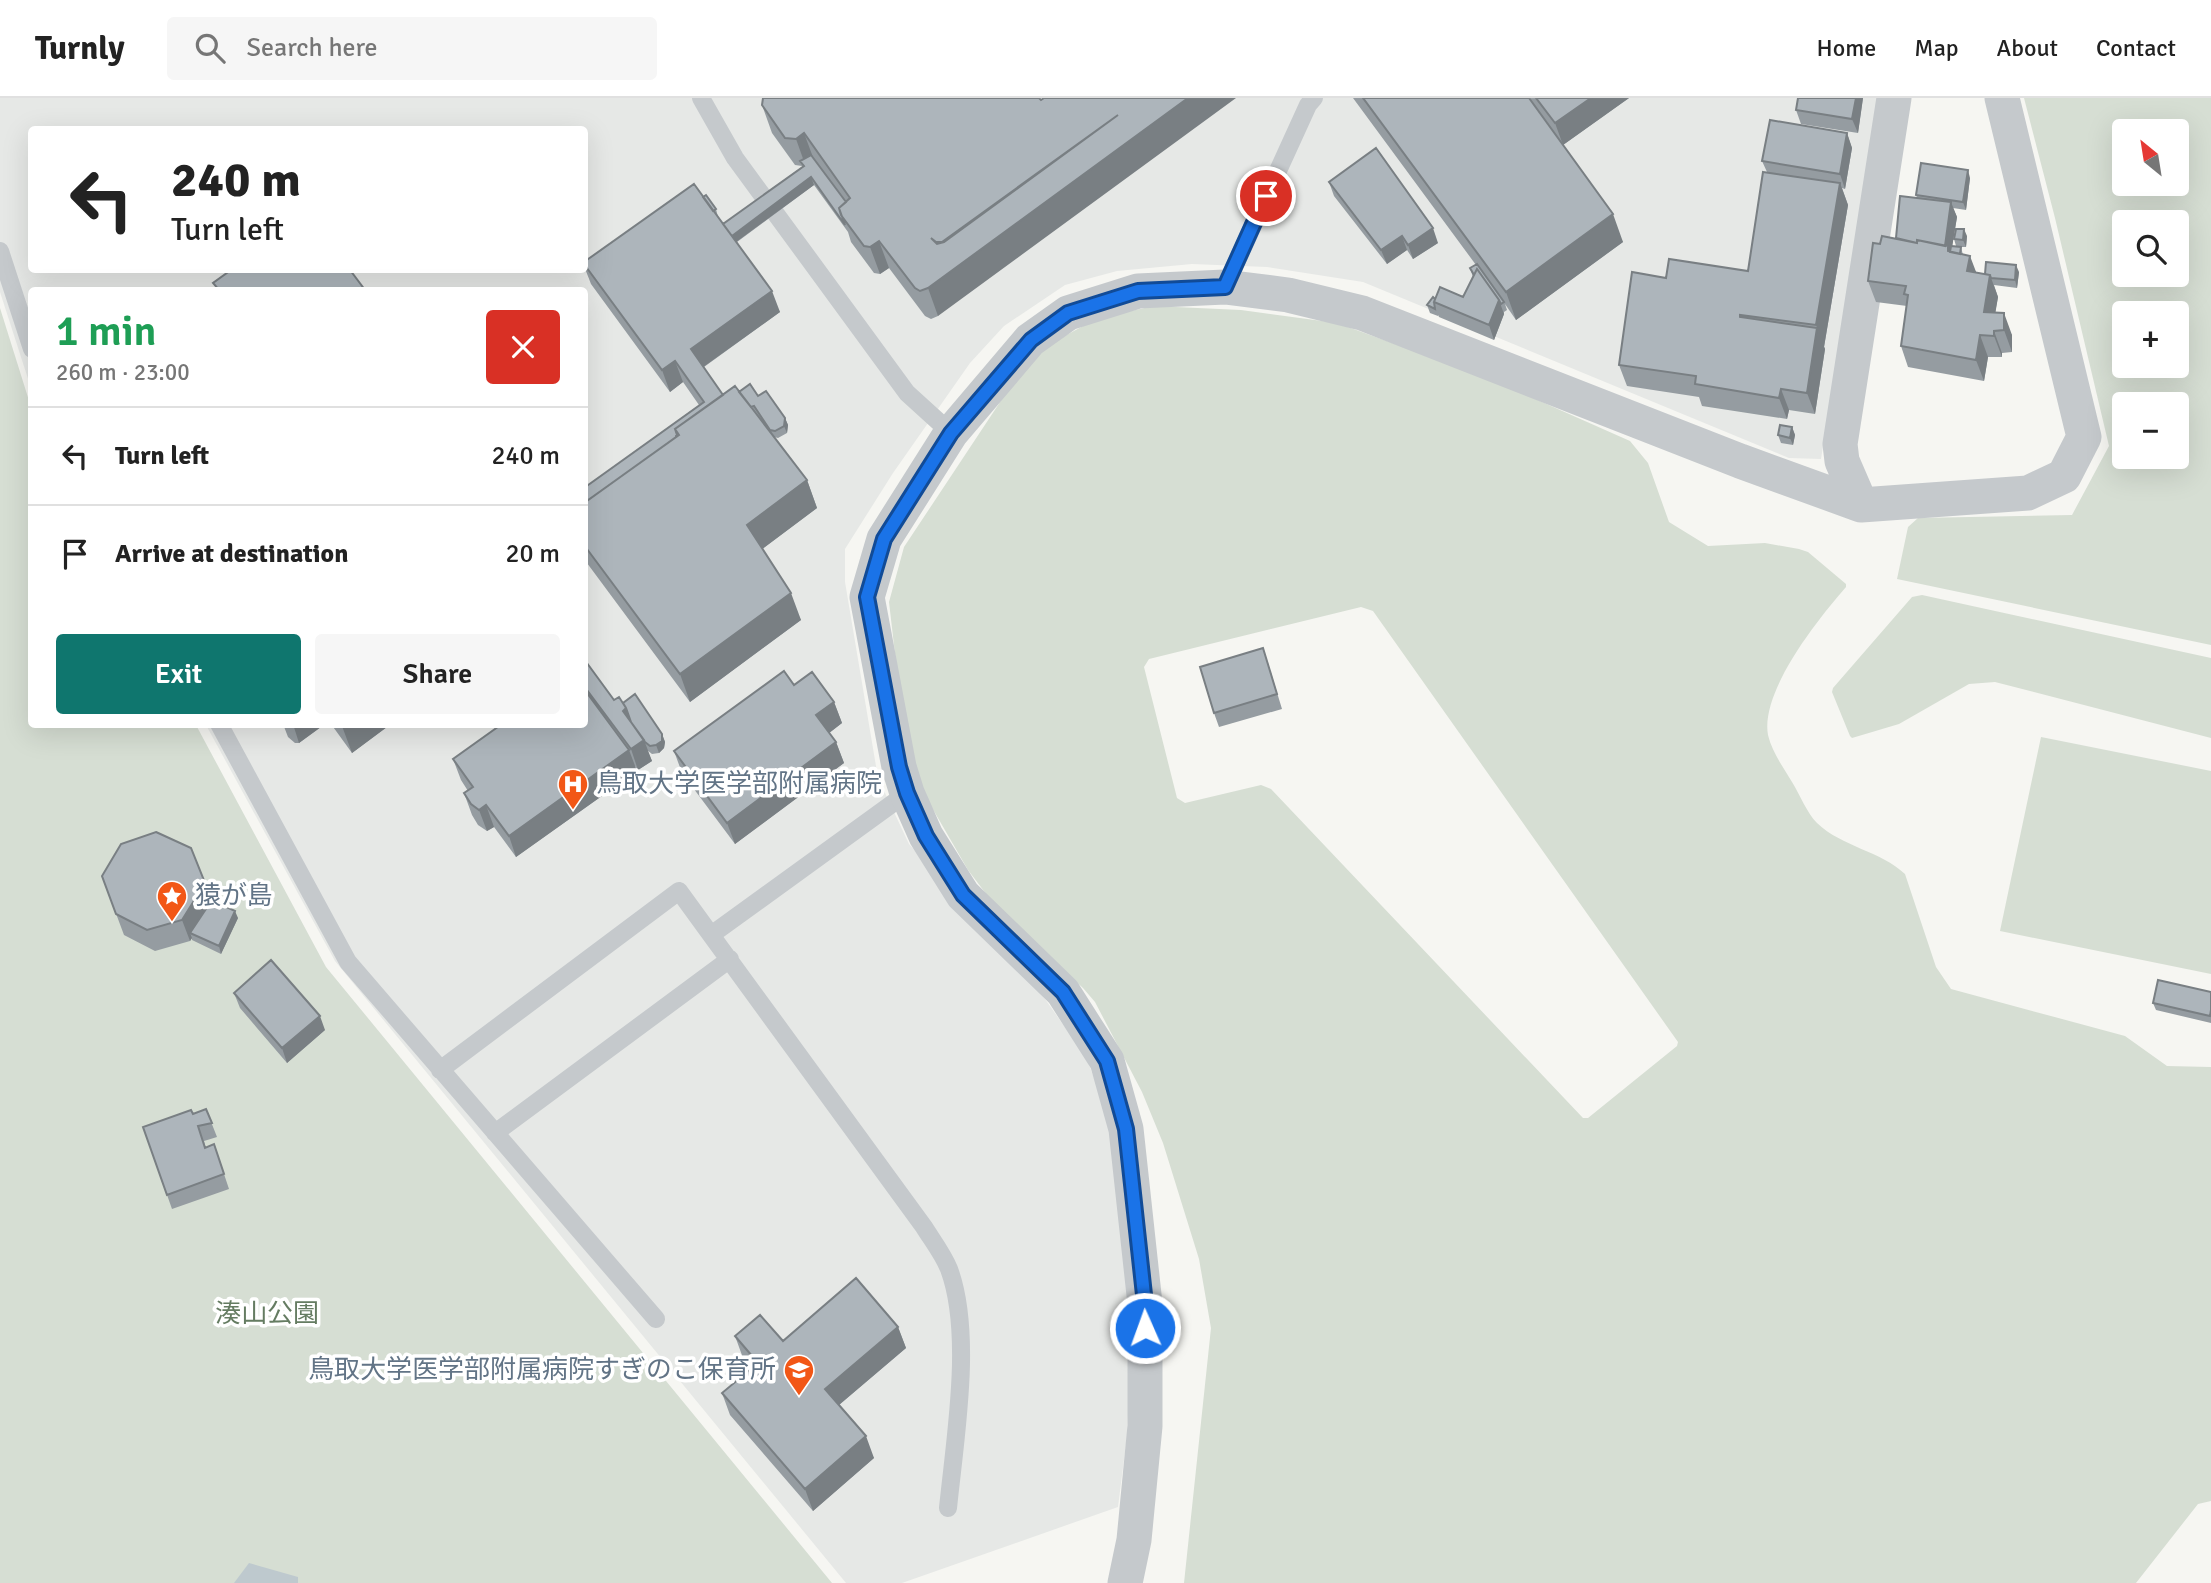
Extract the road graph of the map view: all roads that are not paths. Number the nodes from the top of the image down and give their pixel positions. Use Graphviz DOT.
graph roads {
  1 [pos="701,98"];
  2 [pos="1314,98"];
  3 [pos="1894,98"];
  4 [pos="2002,98"];
  5 [pos="0,251"];
  6 [pos="1225,287"];
  7 [pos="28,337"];
  8 [pos="951,433"];
  9 [pos="1861,505"];
  10 [pos="221,728"];
  11 [pos="907,793"];
  12 [pos="710,935"];
  13 [pos="730,959"];
  14 [pos="440,1070"];
  15 [pos="495,1133"];
  16 [pos="656,1319"];
  17 [pos="948,1508"];
  18 [pos="1125,1583"];
  1 -- 8 [label="lane"];
  2 -- 6 [label="lane"];
  3 -- 9 [label="street"];
  4 -- 9 [label="street"];
  5 -- 7 [label="lane"];
  6 -- 8 [label="street"];
  6 -- 9 [label="street"];
  8 -- 11 [label="street"];
  10 -- 14 [label="lane"];
  11 -- 12 [label="lane"];
  11 -- 18 [label="street"];
  12 -- 13 [label="lane"];
  12 -- 14 [label="lane"];
  13 -- 15 [label="lane"];
  13 -- 17 [label="lane"];
  14 -- 15 [label="lane"];
  15 -- 16 [label="lane"];
}
